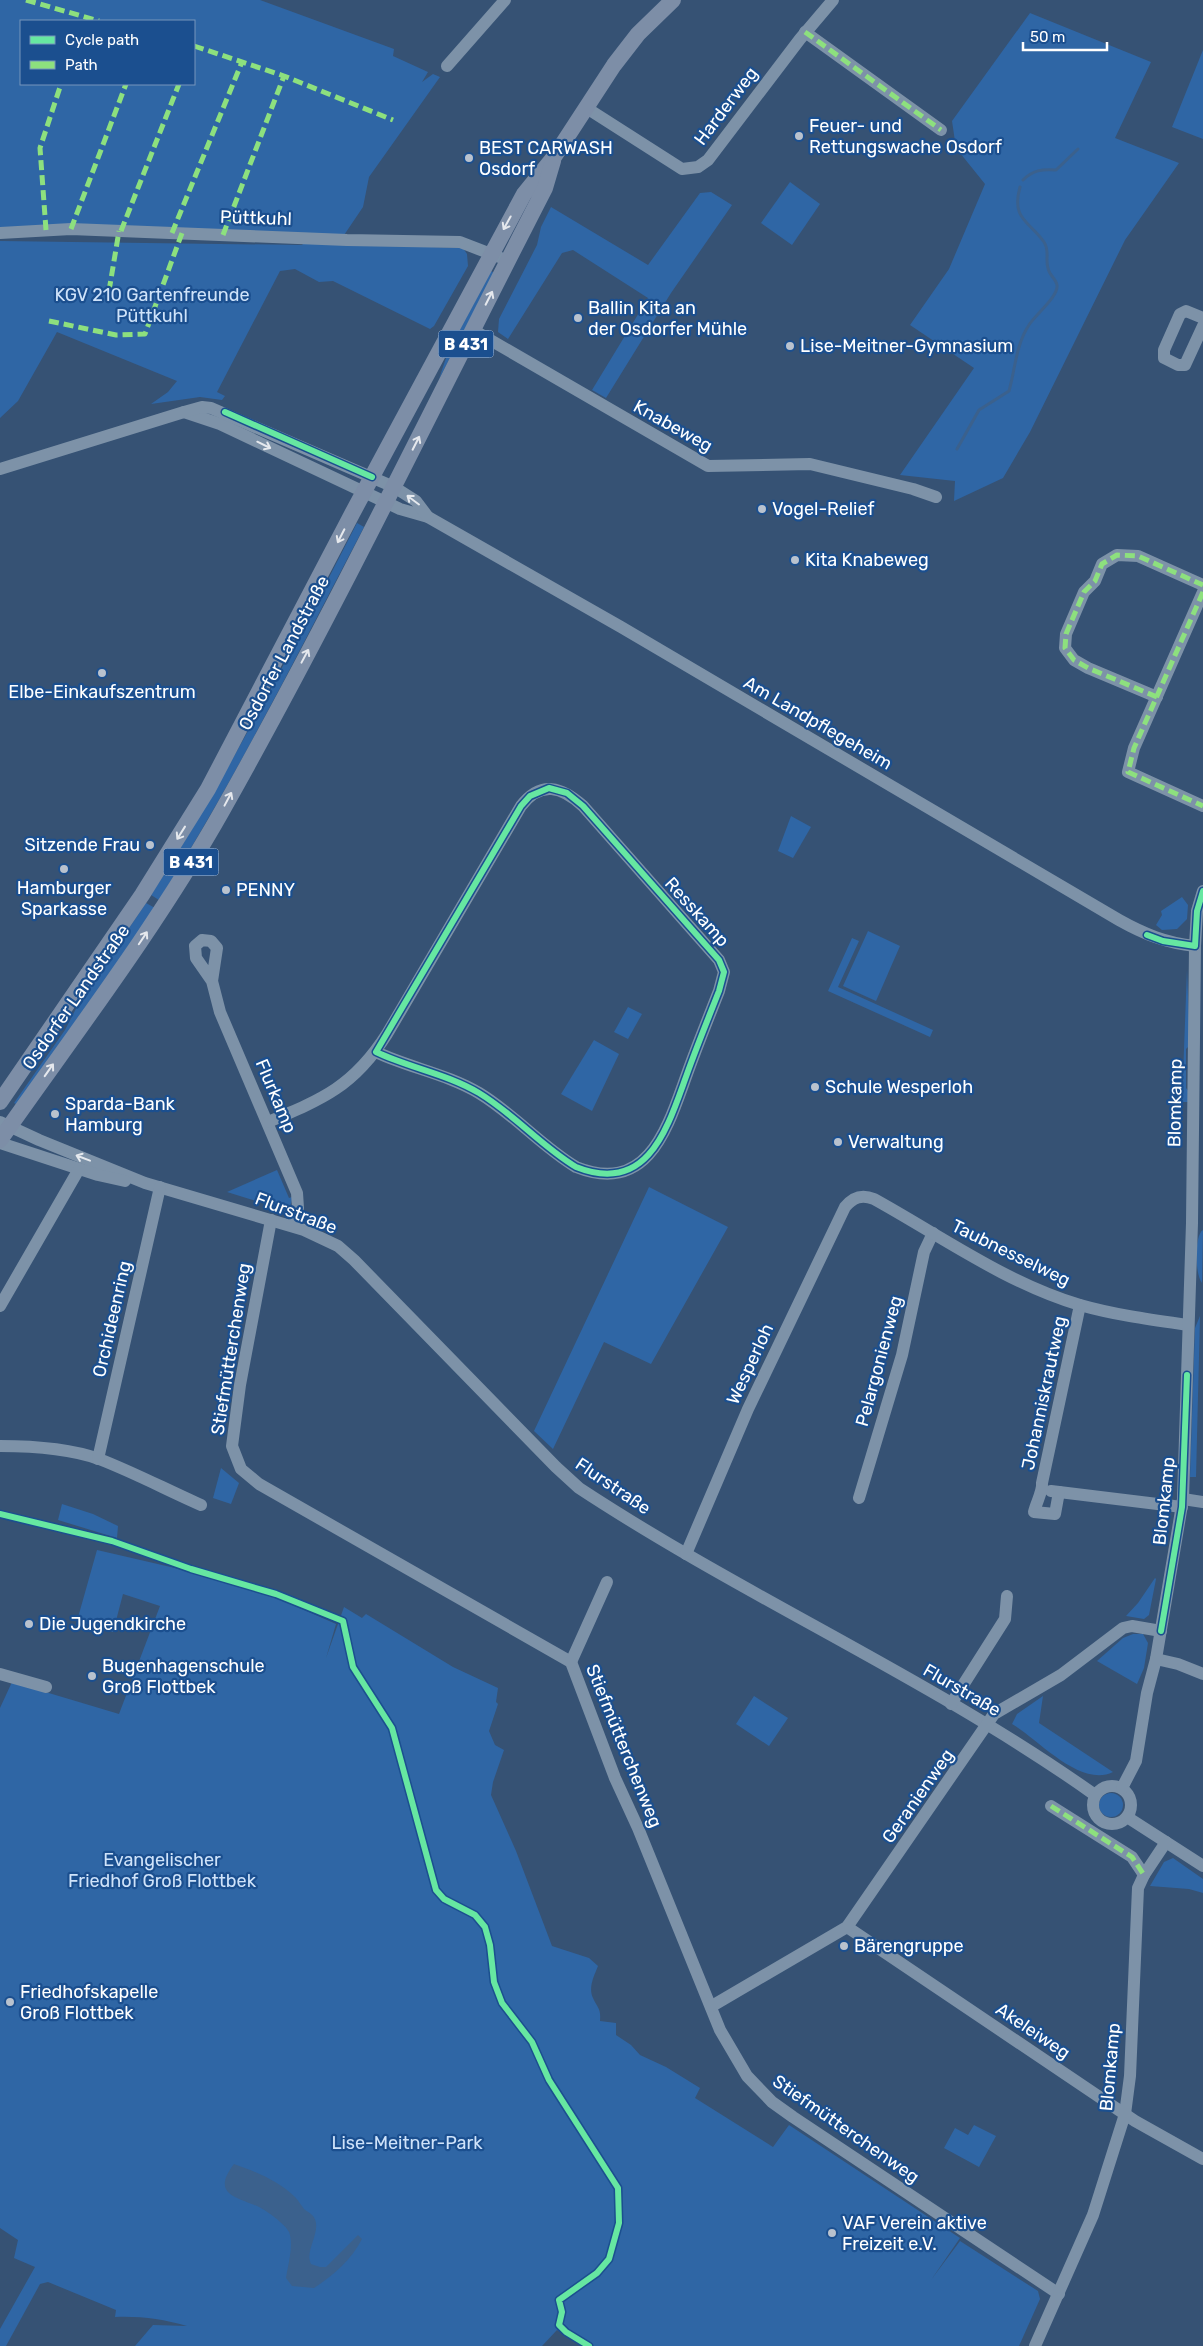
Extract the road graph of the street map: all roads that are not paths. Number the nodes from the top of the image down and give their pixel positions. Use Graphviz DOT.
graph roads {
  1 [pos="505,0"];
  2 [pos="656,0"];
  3 [pos="673,0"];
  4 [pos="833,0"];
  5 [pos="805,32"];
  6 [pos="638,34"];
  7 [pos="447,66"];
  8 [pos="585,107"];
  9 [pos="941,130"];
  10 [pos="554,157"];
  11 [pos="0,233"];
  12 [pos="492,254"];
  13 [pos="508,261"];
  14 [pos="1203,318"];
  15 [pos="1203,326"];
  16 [pos="473,330"];
  17 [pos="184,412"];
  18 [pos="0,469"];
  19 [pos="372,477"];
  20 [pos="394,486"];
  21 [pos="363,492"];
  22 [pos="936,497"];
  23 [pos="386,503"];
  24 [pos="428,517"];
  25 [pos="1203,585"];
  26 [pos="1203,592"];
  27 [pos="1157,697"];
  28 [pos="1203,806"];
  29 [pos="1203,890"];
  30 [pos="1195,946"];
  31 [pos="212,981"];
  32 [pos="376,1052"];
  33 [pos="0,1102"];
  34 [pos="268,1122"];
  35 [pos="5,1124"];
  36 [pos="0,1142"];
  37 [pos="79,1169"];
  38 [pos="145,1183"];
  39 [pos="160,1187"];
  40 [pos="857,1197"];
  41 [pos="271,1220"];
  42 [pos="293,1226"];
  43 [pos="932,1233"];
  44 [pos="1080,1305"];
  45 [pos="0,1306"];
  46 [pos="1188,1325"];
  47 [pos="0,1446"];
  48 [pos="98,1459"];
  49 [pos="1043,1488"];
  50 [pos="1059,1492"];
  51 [pos="859,1498"];
  52 [pos="1203,1502"];
  53 [pos="1183,1503"];
  54 [pos="201,1505"];
  55 [pos="686,1554"];
  56 [pos="608,1582"];
  57 [pos="1007,1596"];
  58 [pos="1161,1631"];
  59 [pos="1156,1659"];
  60 [pos="571,1662"];
  61 [pos="0,1674"];
  62 [pos="1203,1674"];
  63 [pos="46,1686"];
  64 [pos="951,1704"];
  65 [pos="987,1724"];
  66 [pos="1122,1788"];
  67 [pos="1095,1795"];
  68 [pos="1051,1806"];
  69 [pos="1127,1817"];
  70 [pos="1166,1842"];
  71 [pos="1203,1866"];
  72 [pos="1144,1875"];
  73 [pos="847,1927"];
  74 [pos="712,2006"];
  75 [pos="1125,2114"];
  76 [pos="1203,2159"];
  77 [pos="1058,2294"];
  78 [pos="1035,2346"];
  1 -- 7 [label="street"];
  2 -- 6 [label="main road, Osdorfer Landstraße / B 431"];
  3 -- 6 [label="main road, Osdorfer Landstraße / B 431"];
  4 -- 5 [label="street, Harderweg"];
  5 -- 8 [label="street, Harderweg"];
  5 -- 9 [label="street"];
  6 -- 8 [label="main road, Osdorfer Landstraße / B 431"];
  8 -- 10 [label="main road, Osdorfer Landstraße / B 431"];
  10 -- 12 [label="main road, Osdorfer Landstraße / B 431, one-way"];
  10 -- 13 [label="main road, Osdorfer Landstraße / B 431"];
  11 -- 12 [label="street, Püttkuhl"];
  12 -- 13 [label="street, Püttkuhl"];
  12 -- 19 [label="main road, Osdorfer Landstraße / B 431"];
  16 -- 13 [label="main road, Osdorfer Landstraße / B 431, one-way"];
  14 -- 15 [label="street"];
  20 -- 16 [label="main road, Osdorfer Landstraße / B 431, one-way"];
  16 -- 22 [label="street, Knabeweg"];
  17 -- 18 [label="street, Am Landpflegeheim"];
  17 -- 19 [label="street, Am Landpflegeheim"];
  17 -- 21 [label="street, Am Landpflegeheim, one-way"];
  19 -- 20 [label="street, Am Landpflegeheim"];
  19 -- 21 [label="main road, Osdorfer Landstraße / B 431"];
  20 -- 23 [label="main road, Osdorfer Landstraße / B 431"];
  24 -- 20 [label="street, Am Landpflegeheim, one-way"];
  21 -- 23 [label="street, Am Landpflegeheim"];
  21 -- 33 [label="main road, Osdorfer Landstraße / B 431, one-way"];
  23 -- 24 [label="street, Am Landpflegeheim"];
  35 -- 23 [label="main road, Osdorfer Landstraße / B 431, one-way"];
  24 -- 30 [label="street, Am Landpflegeheim"];
  25 -- 27 [label="street"];
  26 -- 27 [label="street"];
  27 -- 28 [label="street"];
  29 -- 30 [label="street, Blomkamp"];
  30 -- 46 [label="street, Blomkamp"];
  31 -- 34 [label="street, Flurkamp"];
  32 -- 32 [label="street, Resskamp"];
  32 -- 34 [label="street, Resskamp"];
  34 -- 42 [label="street, Flurkamp"];
  35 -- 36 [label="main road, Osdorfer Landstraße / B 431"];
  38 -- 35 [label="street, Flurstraße, one-way"];
  36 -- 37 [label="street, Flurstraße"];
  37 -- 38 [label="street, Flurstraße"];
  37 -- 45 [label="street"];
  38 -- 39 [label="street, Flurstraße"];
  39 -- 41 [label="street, Flurstraße"];
  39 -- 48 [label="street, Orchideenring"];
  40 -- 43 [label="street, Taubnesselweg"];
  40 -- 55 [label="street, Wesperloh"];
  41 -- 42 [label="street, Flurstraße"];
  41 -- 60 [label="street, Stiefmütterchenweg"];
  42 -- 55 [label="street, Flurstraße"];
  43 -- 44 [label="street, Taubnesselweg"];
  43 -- 51 [label="street, Pelargonienweg"];
  44 -- 46 [label="street, Taubnesselweg"];
  44 -- 49 [label="street, Johanniskrautweg"];
  46 -- 53 [label="street, Blomkamp"];
  47 -- 48 [label="street"];
  48 -- 54 [label="street"];
  49 -- 50 [label="street, Johanniskrautweg"];
  49 -- 50 [label="street, Johanniskrautweg"];
  50 -- 53 [label="street, Johanniskrautweg"];
  52 -- 53 [label="street, Johanniskrautweg"];
  53 -- 58 [label="street, Blomkamp"];
  55 -- 64 [label="street, Flurstraße"];
  56 -- 60 [label="street"];
  57 -- 64 [label="street"];
  58 -- 59 [label="street, Blomkamp"];
  58 -- 65 [label="street, Geranienweg"];
  59 -- 62 [label="street"];
  59 -- 66 [label="street, Blomkamp"];
  60 -- 74 [label="street, Stiefmütterchenweg"];
  61 -- 63 [label="street"];
  64 -- 65 [label="street, Flurstraße"];
  65 -- 67 [label="street, Flurstraße"];
  65 -- 73 [label="street, Geranienweg"];
  66 -- 67 [label="street"];
  66 -- 69 [label="street"];
  67 -- 69 [label="street"];
  68 -- 72 [label="street"];
  69 -- 70 [label="street"];
  70 -- 71 [label="street"];
  70 -- 72 [label="street, Blomkamp"];
  72 -- 75 [label="street, Blomkamp"];
  73 -- 74 [label="street, Geranienweg"];
  73 -- 75 [label="street, Akeleiweg"];
  74 -- 77 [label="street, Stiefmütterchenweg"];
  75 -- 76 [label="street, Akeleiweg"];
  75 -- 77 [label="street, Blomkamp"];
  77 -- 78 [label="street, Blomkamp"];
}
